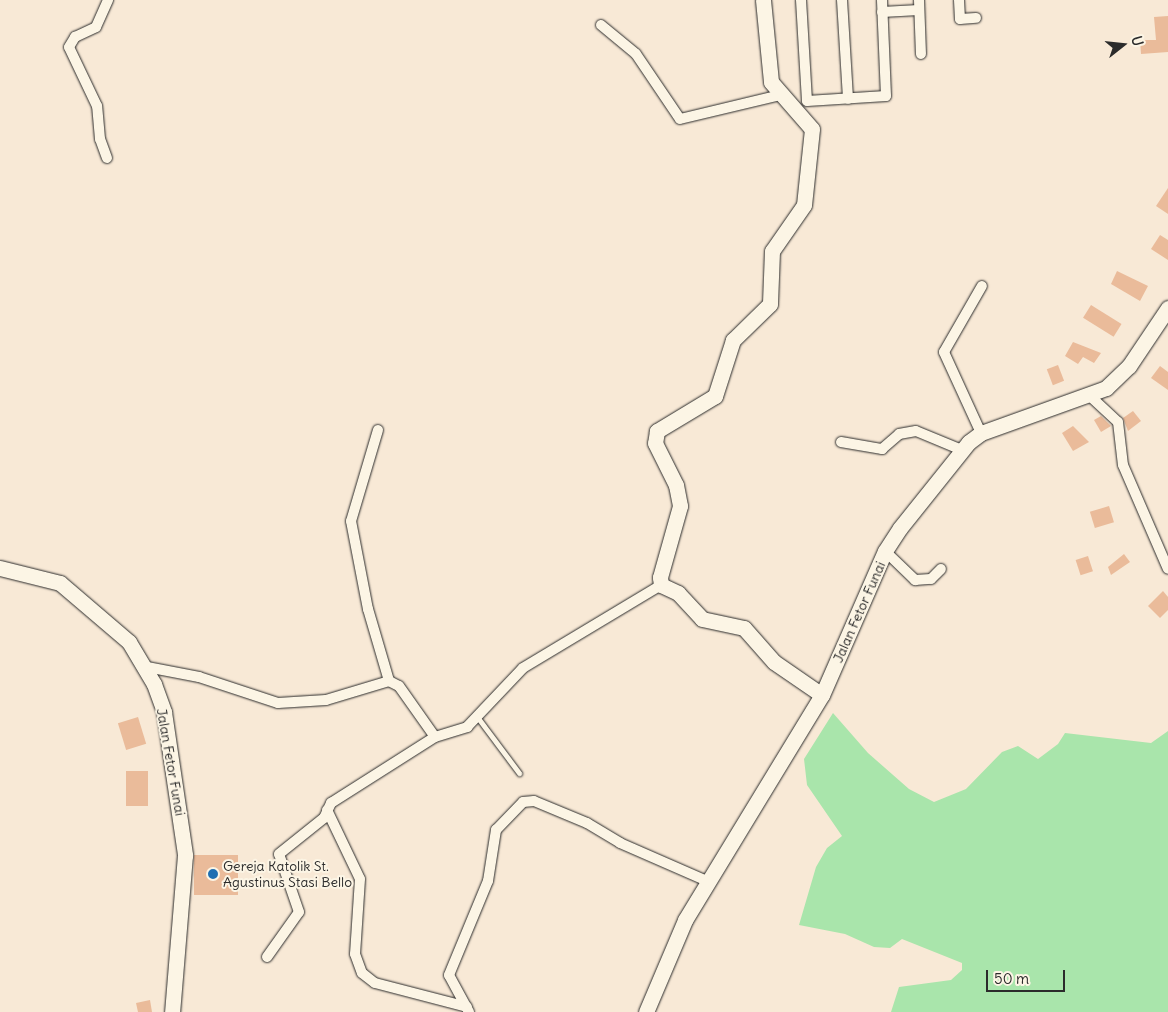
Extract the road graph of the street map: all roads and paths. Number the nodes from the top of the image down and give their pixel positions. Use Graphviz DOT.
graph roads {
  1 [pos="108,0"];
  2 [pos="763,0"];
  3 [pos="802,0"];
  4 [pos="842,0"];
  5 [pos="882,0"];
  6 [pos="959,0"];
  7 [pos="919,5"];
  8 [pos="882,12"];
  9 [pos="976,18"];
  10 [pos="601,25"];
  11 [pos="921,54"];
  12 [pos="784,94"];
  13 [pos="848,99"];
  14 [pos="107,158"];
  15 [pos="982,286"];
  16 [pos="1168,308"];
  17 [pos="1090,396"];
  18 [pos="378,430"];
  19 [pos="981,433"];
  20 [pos="841,442"];
  21 [pos="962,450"];
  22 [pos="885,551"];
  23 [pos="0,568"];
  24 [pos="941,569"];
  25 [pos="1168,569"];
  26 [pos="662,585"];
  27 [pos="147,667"];
  28 [pos="389,681"];
  29 [pos="822,695"];
  30 [pos="478,718"];
  31 [pos="435,737"];
  32 [pos="519,773"];
  33 [pos="327,810"];
  34 [pos="707,882"];
  35 [pos="267,957"];
  36 [pos="468,1009"];
  37 [pos="172,1012"];
  38 [pos="646,1012"];
  1 -- 14 [label="street"];
  2 -- 12 [label="street"];
  3 -- 13 [label="street"];
  4 -- 13 [label="street"];
  5 -- 8 [label="street"];
  6 -- 9 [label="street"];
  7 -- 8 [label="street"];
  7 -- 11 [label="street"];
  8 -- 13 [label="street"];
  10 -- 12 [label="street"];
  12 -- 26 [label="street"];
  15 -- 19 [label="street"];
  16 -- 17 [label="street, Jalan Fetor Funai"];
  17 -- 19 [label="street, Jalan Fetor Funai"];
  17 -- 25 [label="street"];
  18 -- 28 [label="street"];
  19 -- 21 [label="street, Jalan Fetor Funai"];
  20 -- 21 [label="street"];
  21 -- 22 [label="street, Jalan Fetor Funai"];
  22 -- 24 [label="street"];
  22 -- 29 [label="street, Jalan Fetor Funai"];
  23 -- 27 [label="street, Jalan Fetor Funai"];
  26 -- 29 [label="street"];
  26 -- 30 [label="street"];
  27 -- 28 [label="street"];
  27 -- 37 [label="street, Jalan Fetor Funai"];
  28 -- 31 [label="street"];
  29 -- 34 [label="street, Jalan Fetor Funai"];
  30 -- 31 [label="street"];
  30 -- 32 [label="lane"];
  31 -- 33 [label="street"];
  33 -- 35 [label="street"];
  33 -- 36 [label="street"];
  34 -- 36 [label="street"];
  34 -- 38 [label="street, Jalan Fetor Funai"];
}
